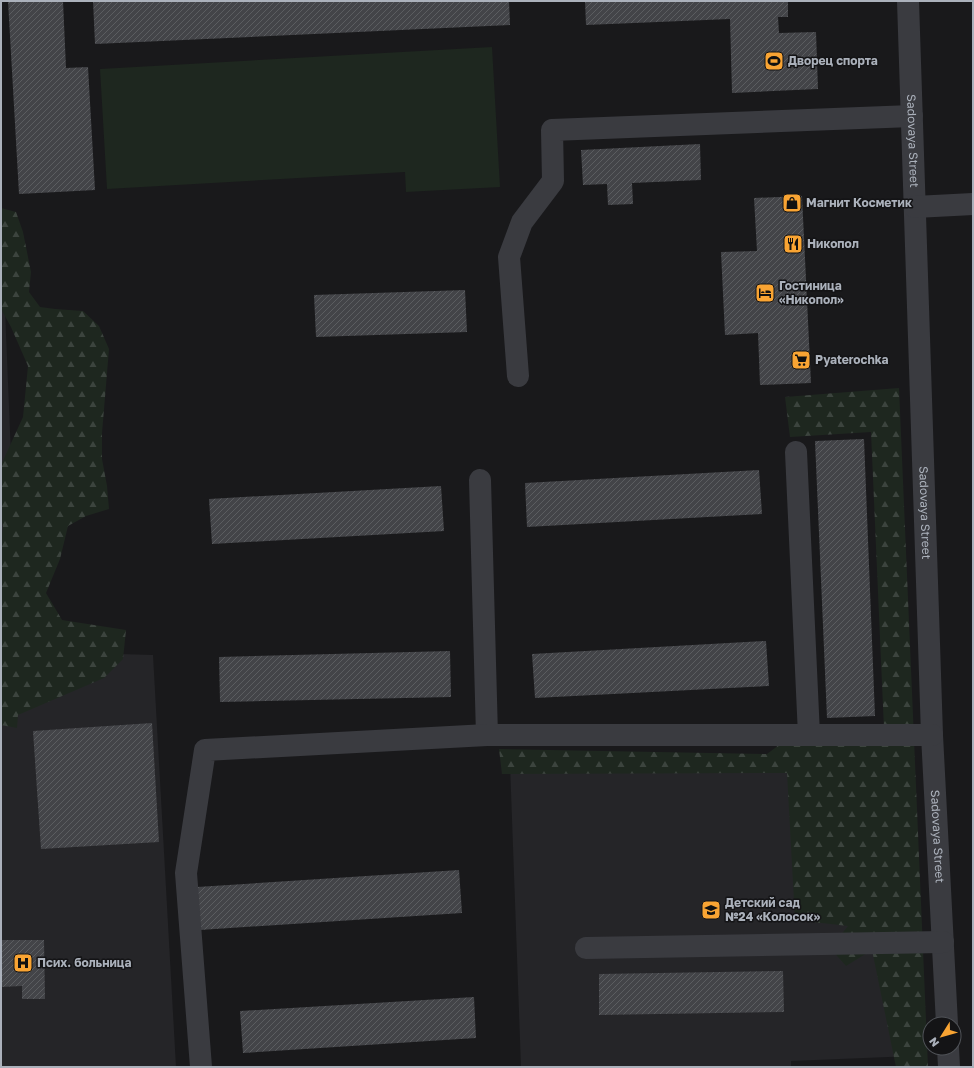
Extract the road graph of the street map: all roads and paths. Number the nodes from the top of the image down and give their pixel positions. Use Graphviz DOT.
graph roads {
  1 [pos="908,1"];
  2 [pos="912,116"];
  3 [pos="973,204"];
  4 [pos="915,207"];
  5 [pos="518,376"];
  6 [pos="796,452"];
  7 [pos="480,480"];
  8 [pos="488,735"];
  9 [pos="808,735"];
  10 [pos="932,735"];
  11 [pos="943,942"];
  12 [pos="586,948"];
  13 [pos="947,1016"];
  14 [pos="948,1056"];
  15 [pos="201,1067"];
  16 [pos="949,1067"];
  1 -- 2 [label="street, Sadovaya Street"];
  2 -- 4 [label="street, Sadovaya Street"];
  2 -- 5 [label="street"];
  3 -- 4 [label="street"];
  4 -- 10 [label="street, Sadovaya Street"];
  6 -- 9 [label="street"];
  7 -- 8 [label="street"];
  8 -- 9 [label="street"];
  8 -- 15 [label="street"];
  9 -- 10 [label="street"];
  10 -- 11 [label="street, Sadovaya Street"];
  11 -- 12 [label="street"];
  11 -- 13 [label="street, Sadovaya Street"];
  14 -- 16 [label="street"];
}
